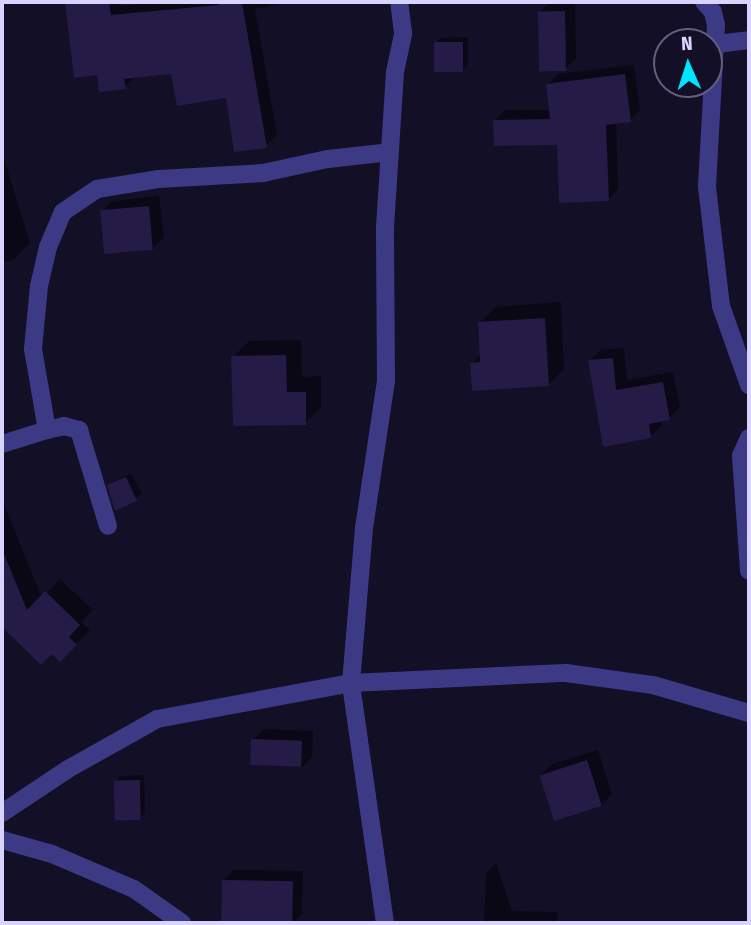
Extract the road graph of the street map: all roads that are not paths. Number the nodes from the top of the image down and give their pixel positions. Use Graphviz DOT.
graph roads {
  1 [pos="399,2"];
  2 [pos="704,2"];
  3 [pos="715,28"];
  4 [pos="749,40"];
  5 [pos="723,43"];
  6 [pos="713,98"];
  7 [pos="390,152"];
  8 [pos="749,385"];
  9 [pos="47,430"];
  10 [pos="749,438"];
  11 [pos="2,444"];
  12 [pos="108,526"];
  13 [pos="749,570"];
  14 [pos="351,683"];
  15 [pos="749,713"];
  16 [pos="2,813"];
  17 [pos="2,841"];
  18 [pos="182,923"];
  19 [pos="385,923"];
  1 -- 7 [label="street"];
  2 -- 3 [label="street"];
  4 -- 5 [label="street"];
  6 -- 8 [label="street"];
  7 -- 9 [label="street"];
  7 -- 14 [label="street"];
  9 -- 11 [label="street"];
  9 -- 12 [label="street"];
  10 -- 13 [label="street"];
  14 -- 15 [label="street"];
  14 -- 16 [label="street"];
  14 -- 19 [label="street"];
  17 -- 18 [label="street"];
}
